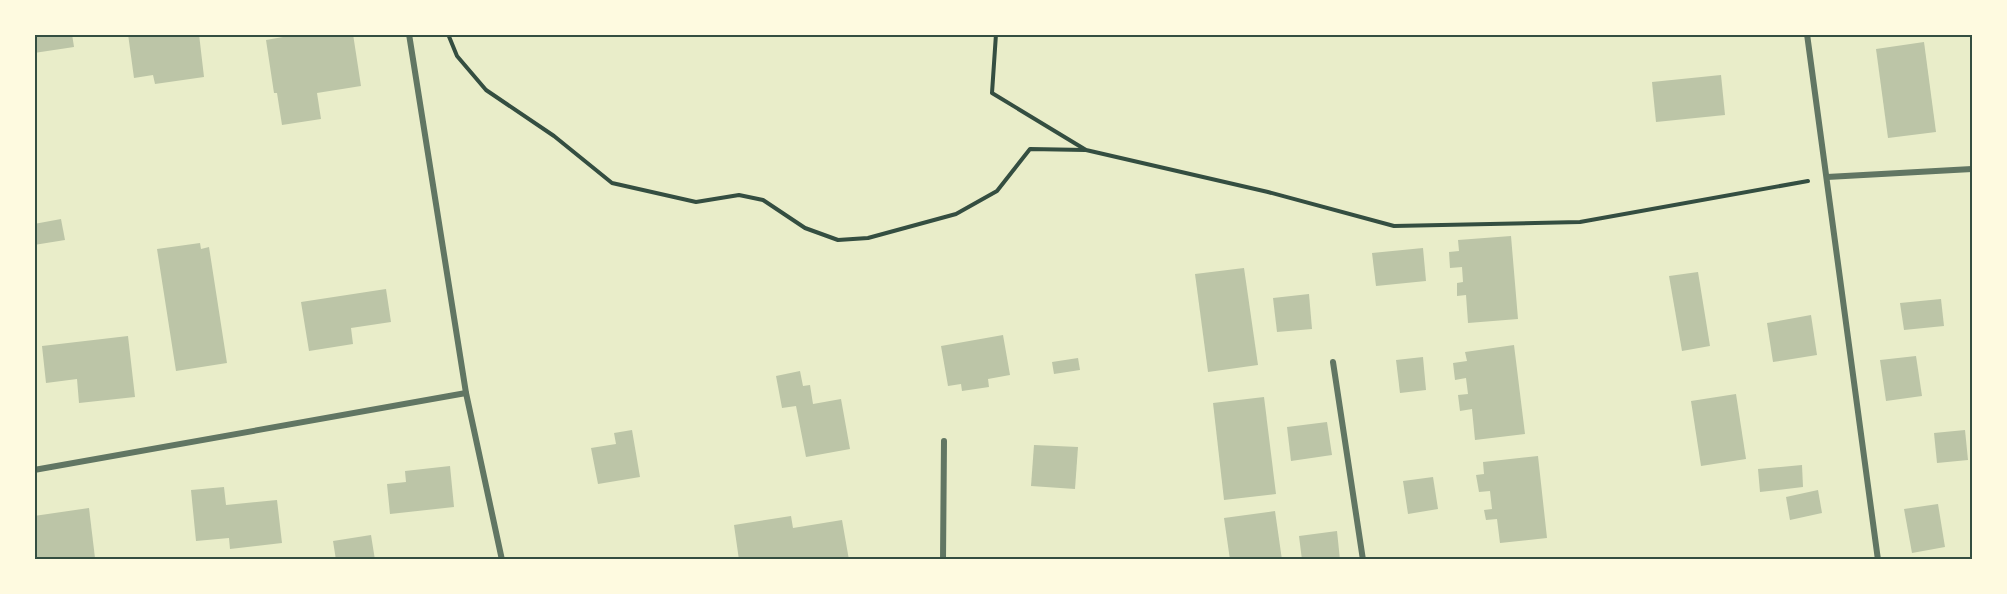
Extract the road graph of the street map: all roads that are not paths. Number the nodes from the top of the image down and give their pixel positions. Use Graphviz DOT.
graph roads {
  1 [pos="409,34"];
  2 [pos="1808,34"];
  3 [pos="1972,169"];
  4 [pos="1827,177"];
  5 [pos="1333,362"];
  6 [pos="466,393"];
  7 [pos="944,441"];
  8 [pos="34,470"];
  9 [pos="502,560"];
  10 [pos="943,560"];
  11 [pos="1362,560"];
  12 [pos="1878,560"];
  1 -- 6 [label="street"];
  2 -- 4 [label="street"];
  3 -- 4 [label="street"];
  4 -- 12 [label="street"];
  5 -- 11 [label="street"];
  6 -- 8 [label="street"];
  6 -- 9 [label="street"];
  7 -- 10 [label="street"];
}
